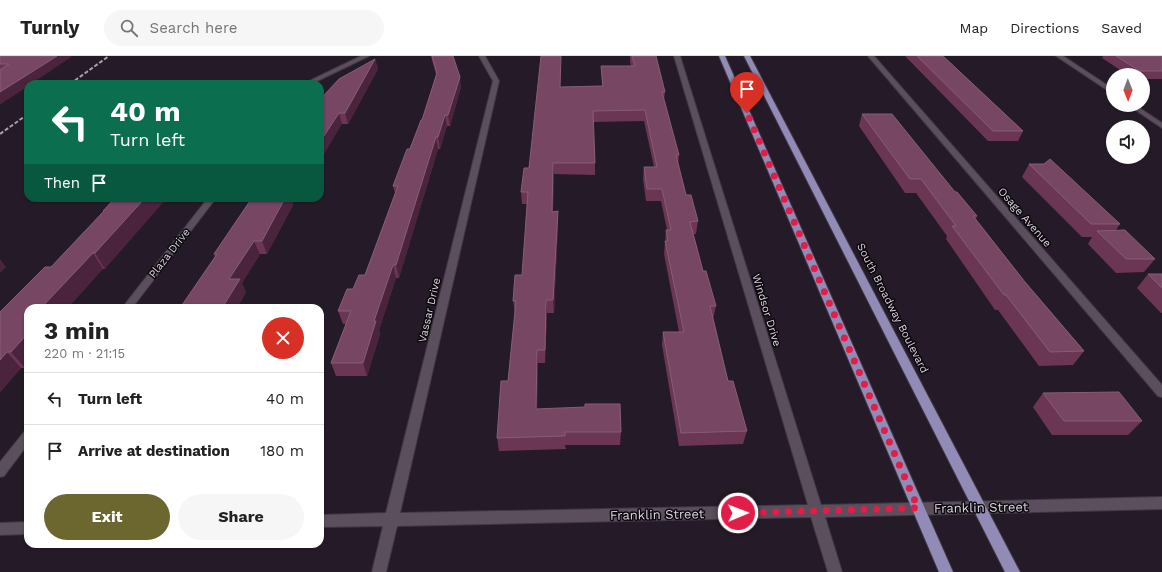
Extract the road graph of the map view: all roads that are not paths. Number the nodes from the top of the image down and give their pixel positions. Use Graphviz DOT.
graph roads {
  1 [pos="366,56"];
  2 [pos="482,56"];
  3 [pos="677,56"];
  4 [pos="722,56"];
  5 [pos="747,56"];
  6 [pos="871,56"];
  7 [pos="1059,56"];
  8 [pos="315,80"];
  9 [pos="1106,87"];
  10 [pos="1142,112"];
  11 [pos="1162,126"];
  12 [pos="209,202"];
  13 [pos="129,304"];
  14 [pos="1162,393"];
  15 [pos="24,441"];
  16 [pos="0,472"];
  17 [pos="1162,503"];
  18 [pos="918,508"];
  19 [pos="980,508"];
  20 [pos="816,511"];
  21 [pos="392,519"];
  22 [pos="324,520"];
  23 [pos="24,528"];
  24 [pos="0,529"];
  25 [pos="379,572"];
  26 [pos="835,572"];
  27 [pos="946,572"];
  28 [pos="1013,572"];
  1 -- 8 [label="street"];
  2 -- 21 [label="street, Vassar Drive"];
  3 -- 20 [label="street, Windsor Drive"];
  4 -- 18 [label="main road"];
  5 -- 19 [label="main road, South Broadway Boulevard"];
  6 -- 14 [label="street, Osage Avenue"];
  7 -- 9 [label="street"];
  10 -- 11 [label="street"];
  12 -- 13 [label="street, Plaza Drive"];
  15 -- 16 [label="street"];
  17 -- 19 [label="street, Franklin Street"];
  18 -- 19 [label="street, Franklin Street"];
  18 -- 20 [label="street, Franklin Street"];
  18 -- 27 [label="main road"];
  19 -- 28 [label="main road, South Broadway Boulevard"];
  20 -- 21 [label="street, Franklin Street"];
  20 -- 26 [label="street, Windsor Drive"];
  21 -- 22 [label="street, Franklin Street"];
  21 -- 25 [label="street, Vassar Drive"];
  23 -- 24 [label="street"];
}
